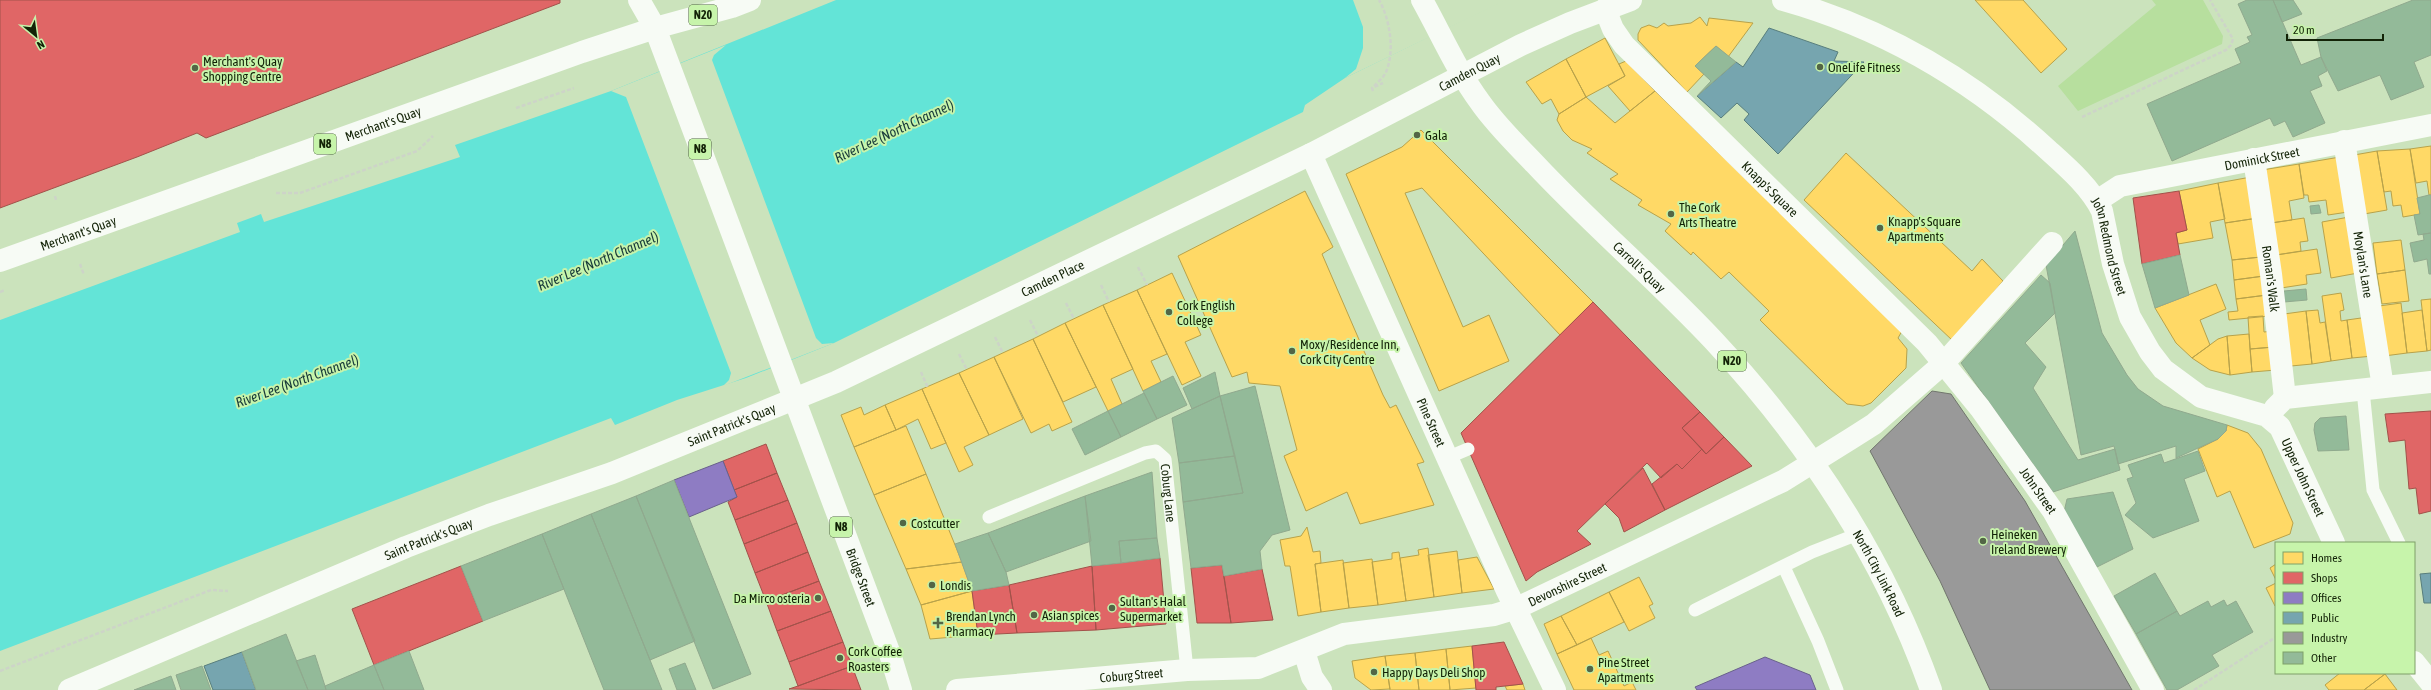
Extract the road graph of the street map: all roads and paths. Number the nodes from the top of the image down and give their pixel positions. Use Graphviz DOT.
graph roads {
  1 [pos="639,0"];
  2 [pos="657,0"];
  3 [pos="750,0"];
  4 [pos="1379,0"];
  5 [pos="1422,0"];
  6 [pos="1631,0"];
  7 [pos="1783,0"];
  8 [pos="2210,0"];
  9 [pos="1605,9"];
  10 [pos="655,28"];
  11 [pos="1462,74"];
  12 [pos="574,88"];
  13 [pos="1372,88"];
  14 [pos="508,110"];
  15 [pos="2082,117"];
  16 [pos="2431,125"];
  17 [pos="435,135"];
  18 [pos="2344,141"];
  19 [pos="1312,154"];
  20 [pos="2254,159"];
  21 [pos="271,195"];
  22 [pos="55,196"];
  23 [pos="56,200"];
  24 [pos="2097,201"];
  25 [pos="2052,243"];
  26 [pos="0,261"];
  27 [pos="80,264"];
  28 [pos="1137,264"];
  29 [pos="84,276"];
  30 [pos="1100,282"];
  31 [pos="1147,284"];
  32 [pos="1064,299"];
  33 [pos="1109,302"];
  34 [pos="1027,316"];
  35 [pos="1074,319"];
  36 [pos="992,332"];
  37 [pos="1038,336"];
  38 [pos="957,349"];
  39 [pos="1003,353"];
  40 [pos="1944,363"];
  41 [pos="918,366"];
  42 [pos="967,370"];
  43 [pos="2431,382"];
  44 [pos="928,388"];
  45 [pos="2373,389"];
  46 [pos="2285,398"];
  47 [pos="793,399"];
  48 [pos="2268,416"];
  49 [pos="1814,463"];
  50 [pos="989,517"];
  51 [pos="1858,534"];
  52 [pos="2334,542"];
  53 [pos="2399,542"];
  54 [pos="1784,566"];
  55 [pos="1517,608"];
  56 [pos="1695,610"];
  57 [pos="2275,638"];
  58 [pos="1304,651"];
  59 [pos="2415,663"];
  60 [pos="1187,670"];
  61 [pos="2431,682"];
  62 [pos="69,690"];
  63 [pos="901,690"];
  64 [pos="957,690"];
  65 [pos="1321,690"];
  66 [pos="1555,690"];
  67 [pos="1837,690"];
  68 [pos="1931,690"];
  69 [pos="2153,690"];
  70 [pos="2194,690"];
  1 -- 10 [label="main road"];
  2 -- 10 [label="main road"];
  3 -- 10 [label="main road, N20"];
  4 -- 13 [label="path"];
  5 -- 11 [label="main road, N20"];
  6 -- 9 [label="main road, Camden Quay"];
  7 -- 24 [label="main road, John Redmond Street"];
  8 -- 15 [label="path"];
  9 -- 11 [label="main road, Camden Quay"];
  9 -- 40 [label="main road, Knapp's Square"];
  10 -- 26 [label="main road, Merchant's Quay / N8"];
  10 -- 47 [label="main road, N8"];
  11 -- 19 [label="main road, Camden Quay"];
  11 -- 49 [label="main road, Carroll's Quay / N20"];
  12 -- 14 [label="path"];
  16 -- 18 [label="main road, Dominick Street"];
  17 -- 21 [label="path"];
  18 -- 20 [label="main road, Dominick Street"];
  18 -- 45 [label="main road, Moylan's Lane"];
  19 -- 47 [label="main road, Camden Place"];
  19 -- 55 [label="main road, Pine Street"];
  20 -- 24 [label="main road, Dominick Street"];
  20 -- 46 [label="main road, Roman's Walk"];
  22 -- 23 [label="path"];
  24 -- 48 [label="main road, John Redmond Street"];
  25 -- 40 [label="main road, Devonshire Street"];
  27 -- 29 [label="path"];
  28 -- 31 [label="path"];
  30 -- 33 [label="path"];
  32 -- 35 [label="path"];
  34 -- 37 [label="path"];
  36 -- 39 [label="path"];
  38 -- 42 [label="path"];
  40 -- 49 [label="main road, Devonshire Street"];
  40 -- 69 [label="main road, John Street"];
  41 -- 44 [label="path"];
  43 -- 45 [label="main road"];
  45 -- 46 [label="main road"];
  45 -- 53 [label="lane"];
  46 -- 48 [label="main road"];
  47 -- 62 [label="main road, Saint Patrick's Quay"];
  47 -- 63 [label="main road, Bridge Street / N8"];
  48 -- 52 [label="main road, Upper John Street"];
  49 -- 51 [label="main road, North City Link Road / N20"];
  49 -- 55 [label="main road, Devonshire Street"];
  50 -- 60 [label="lane, Coburg Lane"];
  51 -- 54 [label="lane"];
  51 -- 68 [label="main road, North City Link Road / N20"];
  54 -- 56 [label="lane"];
  54 -- 67 [label="lane"];
  55 -- 58 [label="main road, Devonshire Street"];
  55 -- 66 [label="main road, Pine Street"];
  57 -- 70 [label="path"];
  58 -- 60 [label="main road, Coburg Street"];
  58 -- 65 [label="main road"];
  59 -- 61 [label="main road"];
  60 -- 64 [label="main road, Coburg Street"];
}
